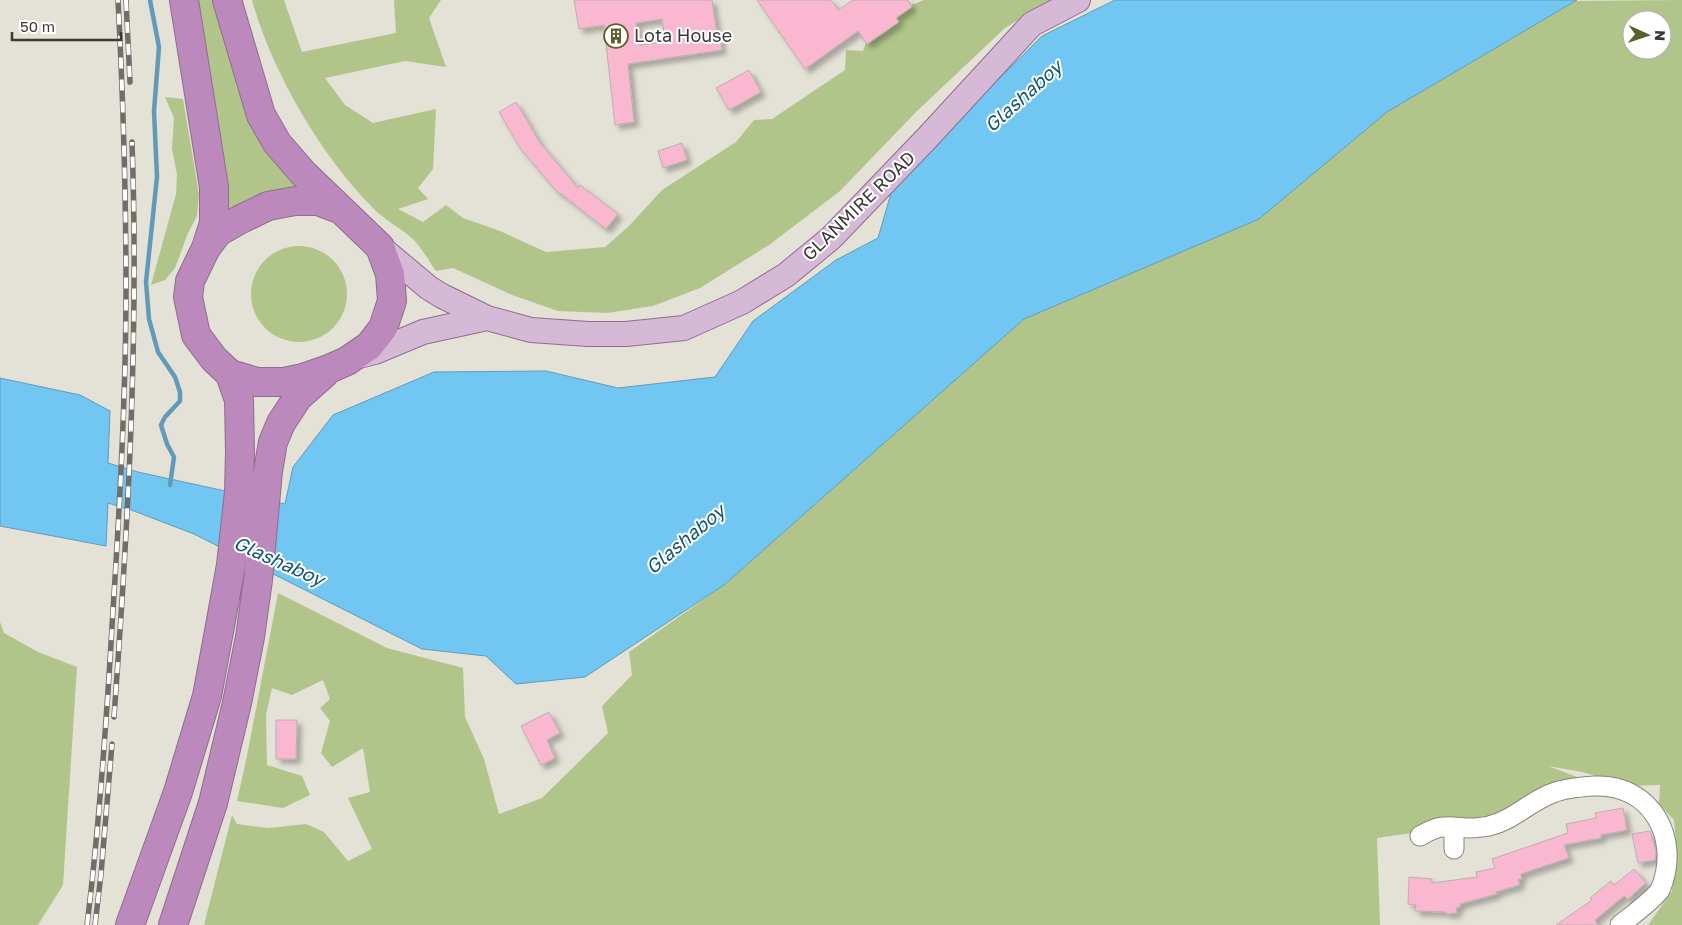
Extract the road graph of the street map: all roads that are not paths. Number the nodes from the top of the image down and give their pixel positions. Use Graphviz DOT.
graph roads {
  1 [pos="184,0"];
  2 [pos="227,0"];
  3 [pos="1078,0"];
  4 [pos="339,209"];
  5 [pos="380,247"];
  6 [pos="206,248"];
  7 [pos="487,318"];
  8 [pos="354,357"];
  9 [pos="329,369"];
  10 [pos="230,374"];
  11 [pos="1454,827"];
  12 [pos="1420,836"];
  13 [pos="1454,849"];
  14 [pos="130,925"];
  15 [pos="173,925"];
  16 [pos="1620,925"];
  1 -- 6 [label="highway"];
  2 -- 4 [label="highway"];
  3 -- 7 [label="main road, GLANMIRE ROAD"];
  4 -- 5 [label="highway"];
  4 -- 6 [label="highway"];
  5 -- 7 [label="main road, GLANMIRE ROAD"];
  5 -- 8 [label="highway"];
  6 -- 10 [label="highway"];
  7 -- 8 [label="main road"];
  8 -- 9 [label="highway"];
  9 -- 10 [label="highway"];
  9 -- 15 [label="highway"];
  10 -- 14 [label="highway"];
  11 -- 12 [label="street"];
  11 -- 13 [label="street"];
  11 -- 16 [label="street"];
}
